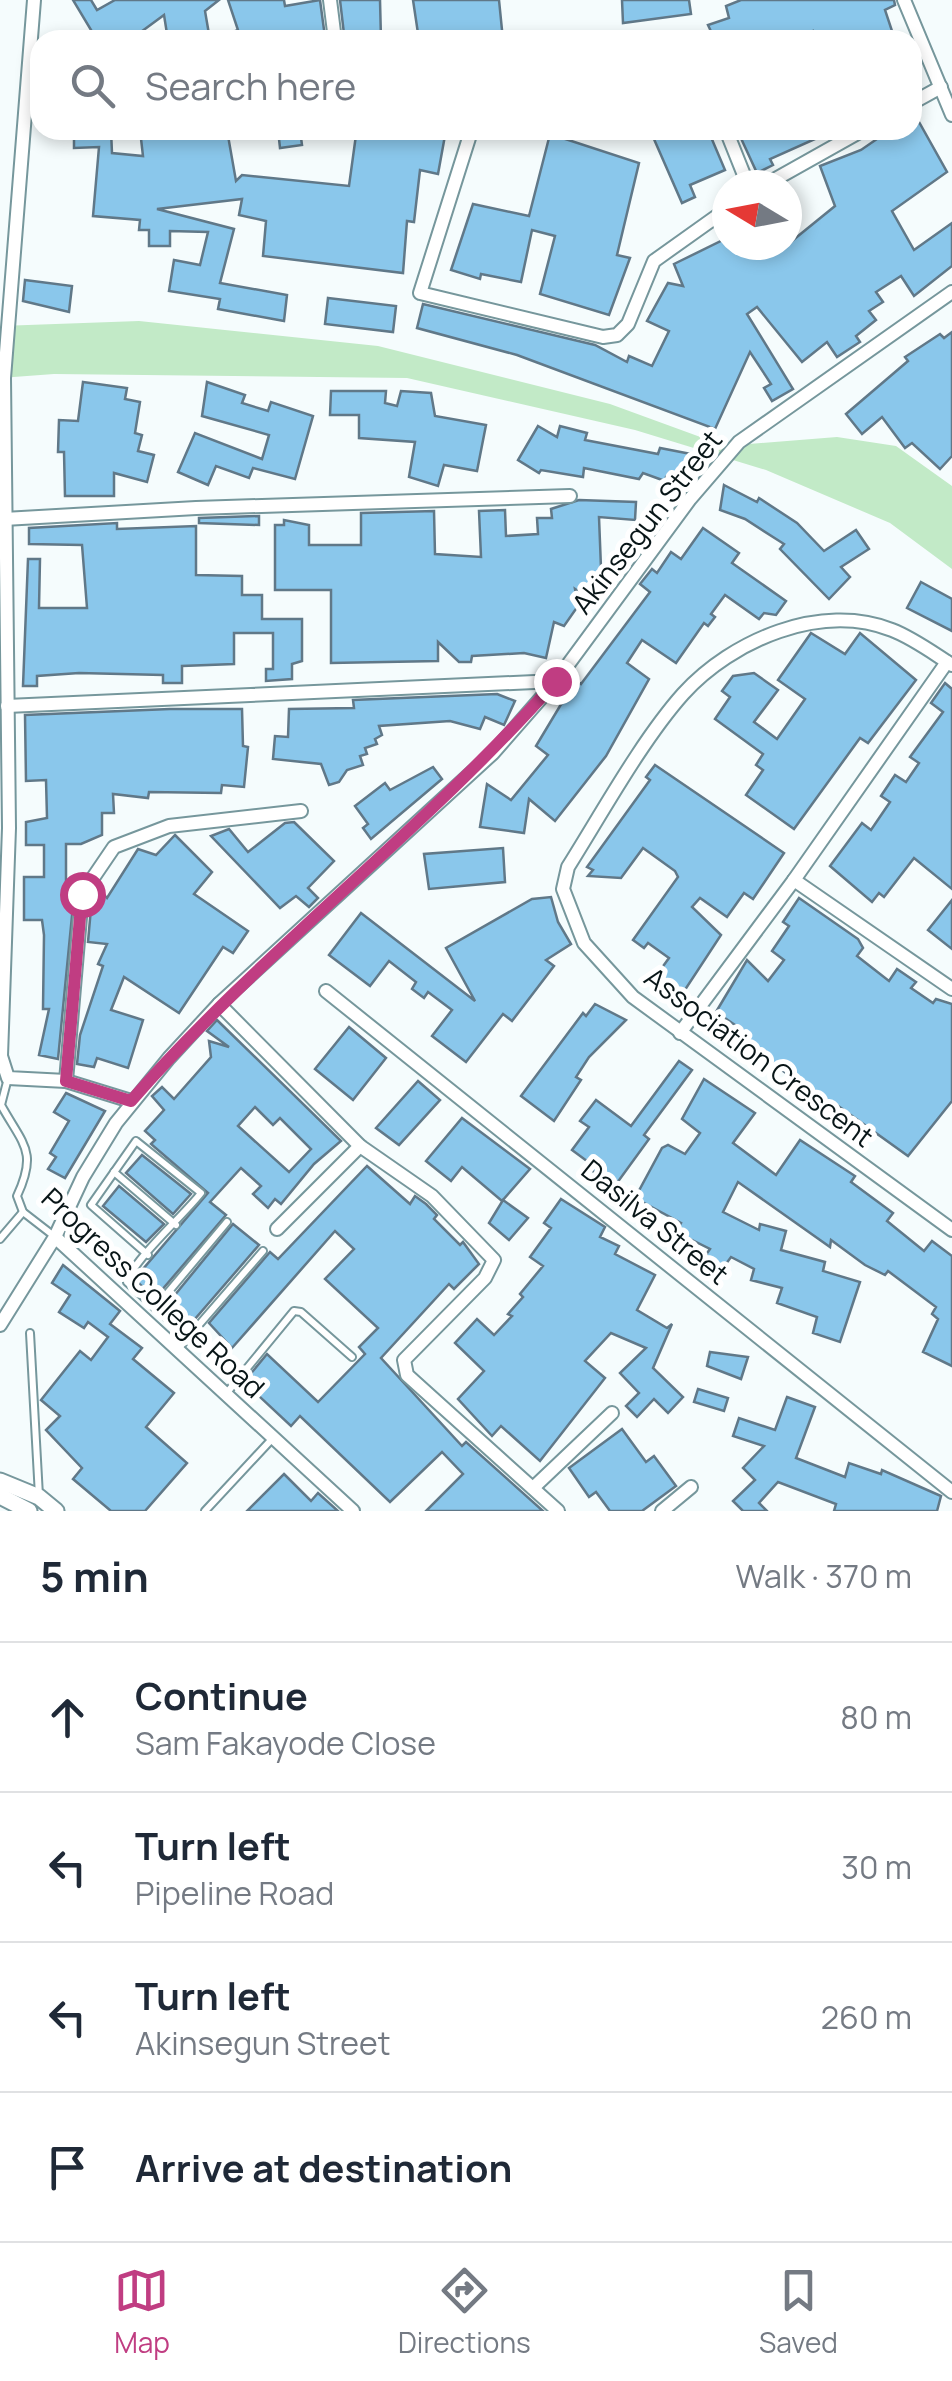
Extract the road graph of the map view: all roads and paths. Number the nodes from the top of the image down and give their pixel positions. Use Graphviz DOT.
graph roads {
  1 [pos="34,0"];
  2 [pos="330,0"];
  3 [pos="904,0"];
  4 [pos="32,30"];
  5 [pos="334,30"];
  6 [pos="917,30"];
  7 [pos="922,42"];
  8 [pos="30,49"];
  9 [pos="941,86"];
  10 [pos="922,97"];
  11 [pos="952,115"];
  12 [pos="468,140"];
  13 [pos="730,140"];
  14 [pos="846,140"];
  15 [pos="742,170"];
  16 [pos="792,170"];
  17 [pos="712,220"];
  18 [pos="0,269"];
  19 [pos="11,281"];
  20 [pos="952,292"];
  21 [pos="570,496"];
  22 [pos="4,519"];
  23 [pos="1,544"];
  24 [pos="950,663"];
  25 [pos="556,681"];
  26 [pos="7,706"];
  27 [pos="4,730"];
  28 [pos="301,811"];
  29 [pos="794,880"];
  30 [pos="952,989"];
  31 [pos="326,992"];
  32 [pos="218,1004"];
  33 [pos="680,1032"];
  34 [pos="4,1078"];
  35 [pos="66,1081"];
  36 [pos="131,1101"];
  37 [pos="360,1146"];
  38 [pos="114,1172"];
  39 [pos="23,1212"];
  40 [pos="227,1222"];
  41 [pos="176,1225"];
  42 [pos="277,1229"];
  43 [pos="952,1230"];
  44 [pos="56,1236"];
  45 [pos="0,1239"];
  46 [pos="263,1252"];
  47 [pos="148,1255"];
  48 [pos="156,1308"];
  49 [pos="2,1317"];
  50 [pos="30,1333"];
  51 [pos="188,1337"];
  52 [pos="177,1350"];
  53 [pos="352,1357"];
  54 [pos="225,1396"];
  55 [pos="612,1413"];
  56 [pos="272,1439"];
  57 [pos="0,1481"];
  58 [pos="690,1487"];
  59 [pos="533,1488"];
  60 [pos="952,1492"];
  61 [pos="0,1496"];
  62 [pos="35,1506"];
  63 [pos="56,1511"];
  64 [pos="206,1511"];
  65 [pos="354,1511"];
  66 [pos="558,1511"];
  67 [pos="662,1511"];
  1 -- 4 [label="street"];
  2 -- 5 [label="street"];
  3 -- 6 [label="street"];
  7 -- 9 [label="street"];
  8 -- 19 [label="street"];
  9 -- 10 [label="street"];
  9 -- 11 [label="street"];
  12 -- 17 [label="street"];
  13 -- 15 [label="street"];
  14 -- 16 [label="street"];
  18 -- 19 [label="street"];
  19 -- 22 [label="street"];
  20 -- 25 [label="street, Akinsegun Street"];
  21 -- 22 [label="street"];
  22 -- 23 [label="street"];
  23 -- 26 [label="street"];
  24 -- 29 [label="street"];
  24 -- 33 [label="street, Association Crescent"];
  25 -- 26 [label="street"];
  25 -- 32 [label="street, Akinsegun Street"];
  26 -- 27 [label="street"];
  27 -- 34 [label="street"];
  28 -- 35 [label="street"];
  29 -- 30 [label="street"];
  29 -- 33 [label="street"];
  31 -- 60 [label="street, Dasilva Street"];
  32 -- 36 [label="street, Akinsegun Street"];
  32 -- 37 [label="street"];
  33 -- 43 [label="street, Association Crescent"];
  34 -- 35 [label="street"];
  34 -- 39 [label="lane, Progress College Road"];
  35 -- 36 [label="street"];
  36 -- 44 [label="street, Akinsegun Street"];
  37 -- 42 [label="street"];
  37 -- 59 [label="street"];
  38 -- 41 [label="lane"];
  38 -- 41 [label="lane"];
  38 -- 47 [label="lane"];
  39 -- 44 [label="lane, Progress College Road"];
  39 -- 45 [label="lane"];
  40 -- 48 [label="lane"];
  41 -- 47 [label="lane"];
  44 -- 49 [label="street, Akinsegun Street"];
  44 -- 52 [label="street, Progress College Road"];
  46 -- 51 [label="lane"];
  47 -- 48 [label="lane"];
  48 -- 51 [label="lane"];
  50 -- 62 [label="lane"];
  51 -- 52 [label="lane"];
  52 -- 54 [label="street, Progress College Road"];
  53 -- 54 [label="lane"];
  54 -- 56 [label="street, Progress College Road"];
  55 -- 59 [label="street"];
  56 -- 64 [label="lane"];
  56 -- 65 [label="street, Progress College Road"];
  57 -- 62 [label="street"];
  58 -- 67 [label="street"];
  59 -- 66 [label="street"];
  61 -- 62 [label="street"];
  62 -- 63 [label="street"];
}
